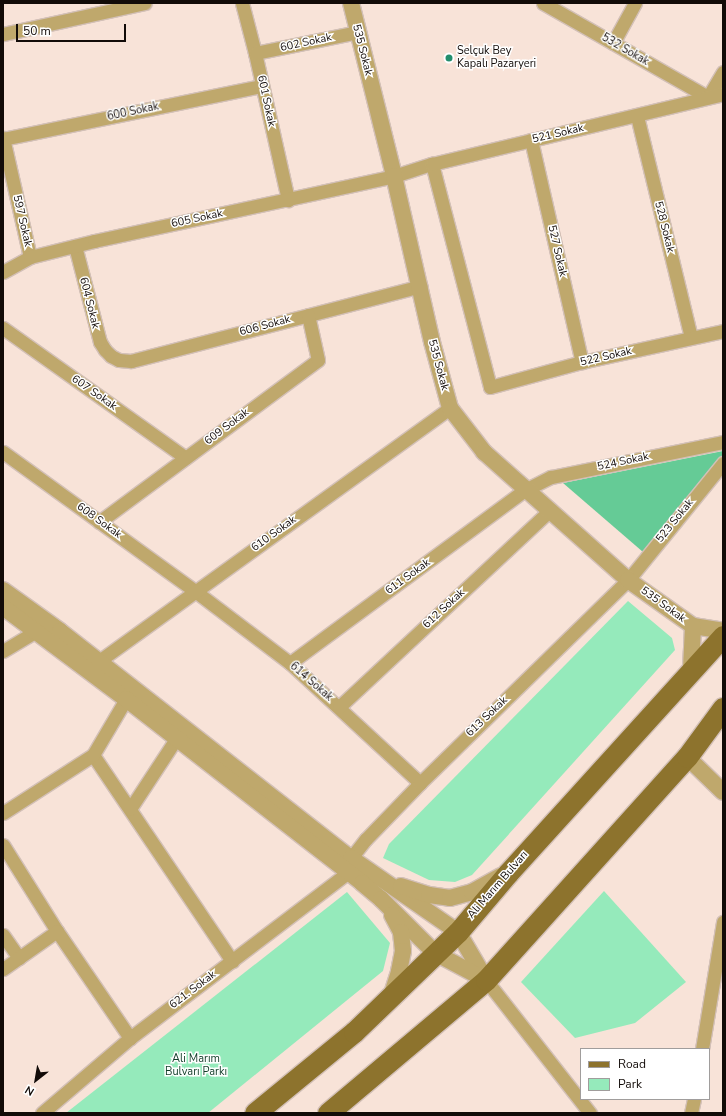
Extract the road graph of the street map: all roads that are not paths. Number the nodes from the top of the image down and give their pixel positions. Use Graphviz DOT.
graph roads {
  1 [pos="145,3"];
  2 [pos="242,3"];
  3 [pos="351,3"];
  4 [pos="543,3"];
  5 [pos="635,3"];
  6 [pos="357,32"];
  7 [pos="3,34"];
  8 [pos="612,43"];
  9 [pos="255,53"];
  10 [pos="723,72"];
  11 [pos="262,86"];
  12 [pos="723,94"];
  13 [pos="708,96"];
  14 [pos="637,116"];
  15 [pos="3,139"];
  16 [pos="531,140"];
  17 [pos="432,164"];
  18 [pos="394,176"];
  19 [pos="288,200"];
  20 [pos="75,246"];
  21 [pos="30,257"];
  22 [pos="3,272"];
  23 [pos="420,286"];
  24 [pos="308,315"];
  25 [pos="3,328"];
  26 [pos="723,331"];
  27 [pos="691,338"];
  28 [pos="111,356"];
  29 [pos="582,362"];
  30 [pos="450,408"];
  31 [pos="723,442"];
  32 [pos="3,452"];
  33 [pos="186,458"];
  34 [pos="723,463"];
  35 [pos="526,490"];
  36 [pos="549,511"];
  37 [pos="100,522"];
  38 [pos="628,580"];
  39 [pos="3,590"];
  40 [pos="195,591"];
  41 [pos="3,607"];
  42 [pos="692,626"];
  43 [pos="36,631"];
  44 [pos="723,631"];
  45 [pos="723,636"];
  46 [pos="3,651"];
  47 [pos="99,661"];
  48 [pos="290,663"];
  49 [pos="691,669"];
  50 [pos="126,699"];
  51 [pos="339,707"];
  52 [pos="723,708"];
  53 [pos="176,739"];
  54 [pos="93,755"];
  55 [pos="687,757"];
  56 [pos="420,782"];
  57 [pos="723,792"];
  58 [pos="130,809"];
  59 [pos="3,813"];
  60 [pos="3,845"];
  61 [pos="349,866"];
  62 [pos="508,873"];
  63 [pos="381,879"];
  64 [pos="381,899"];
  65 [pos="723,922"];
  66 [pos="56,931"];
  67 [pos="458,932"];
  68 [pos="3,935"];
  69 [pos="435,953"];
  70 [pos="19,958"];
  71 [pos="232,961"];
  72 [pos="3,969"];
  73 [pos="486,980"];
  74 [pos="392,995"];
  75 [pos="130,1038"];
  76 [pos="702,1048"];
  77 [pos="694,1100"];
  78 [pos="42,1113"];
  79 [pos="255,1113"];
  80 [pos="328,1113"];
  81 [pos="590,1113"];
  82 [pos="691,1113"];
  1 -- 7 [label="street"];
  2 -- 9 [label="street, 601 Sokak"];
  3 -- 6 [label="street, 535 Sokak"];
  4 -- 8 [label="street, 532 Sokak"];
  5 -- 8 [label="street"];
  6 -- 9 [label="street, 602 Sokak"];
  6 -- 18 [label="street, 535 Sokak"];
  8 -- 13 [label="street, 532 Sokak"];
  9 -- 11 [label="street, 601 Sokak"];
  10 -- 13 [label="street"];
  11 -- 15 [label="street, 600 Sokak"];
  11 -- 19 [label="street, 601 Sokak"];
  12 -- 13 [label="street, 521 Sokak"];
  13 -- 14 [label="street, 521 Sokak"];
  14 -- 16 [label="street, 521 Sokak"];
  14 -- 27 [label="street, 528 Sokak"];
  15 -- 21 [label="street, 597 Sokak"];
  16 -- 17 [label="street, 521 Sokak"];
  16 -- 29 [label="street, 527 Sokak"];
  17 -- 18 [label="street, 521 Sokak"];
  17 -- 29 [label="street, 522 Sokak"];
  18 -- 19 [label="street, 605 Sokak"];
  18 -- 23 [label="street, 535 Sokak"];
  19 -- 20 [label="street, 605 Sokak"];
  20 -- 21 [label="street, 605 Sokak"];
  20 -- 28 [label="street, 604 Sokak"];
  21 -- 22 [label="street, 605 Sokak"];
  23 -- 24 [label="street, 606 Sokak"];
  23 -- 30 [label="street, 535 Sokak"];
  24 -- 28 [label="street, 606 Sokak"];
  24 -- 33 [label="street, 609 Sokak"];
  25 -- 33 [label="street, 607 Sokak"];
  26 -- 27 [label="street, 522 Sokak"];
  27 -- 29 [label="street, 522 Sokak"];
  30 -- 35 [label="street, 535 Sokak"];
  30 -- 40 [label="street, 610 Sokak"];
  31 -- 35 [label="street, 524 Sokak"];
  32 -- 37 [label="street, 608 Sokak"];
  33 -- 37 [label="street, 609 Sokak"];
  34 -- 38 [label="street, 523 Sokak"];
  35 -- 36 [label="street, 535 Sokak"];
  35 -- 48 [label="street, 611 Sokak"];
  36 -- 38 [label="street, 535 Sokak"];
  36 -- 51 [label="street, 612 Sokak"];
  37 -- 40 [label="street, 608 Sokak"];
  38 -- 42 [label="street, 535 Sokak"];
  38 -- 56 [label="street, 613 Sokak"];
  39 -- 47 [label="street"];
  40 -- 47 [label="street, 610 Sokak"];
  40 -- 48 [label="street, 614 Sokak"];
  41 -- 43 [label="street"];
  42 -- 44 [label="street"];
  42 -- 49 [label="street"];
  43 -- 46 [label="street"];
  43 -- 50 [label="street"];
  45 -- 49 [label="main road, Ali Marım Bulvarı"];
  47 -- 61 [label="street"];
  48 -- 51 [label="street, 614 Sokak"];
  49 -- 62 [label="main road, Ali Marım Bulvarı"];
  50 -- 53 [label="street"];
  50 -- 54 [label="street"];
  51 -- 56 [label="street, 614 Sokak"];
  52 -- 55 [label="main road"];
  53 -- 58 [label="street"];
  53 -- 61 [label="street"];
  54 -- 58 [label="street"];
  54 -- 59 [label="street"];
  55 -- 57 [label="street"];
  55 -- 73 [label="main road"];
  56 -- 61 [label="street, 613 Sokak"];
  58 -- 71 [label="street"];
  60 -- 66 [label="street"];
  61 -- 63 [label="street"];
  61 -- 64 [label="street"];
  61 -- 71 [label="street, 621. Sokak"];
  62 -- 63 [label="street"];
  62 -- 67 [label="main road, Ali Marım Bulvarı"];
  63 -- 67 [label="street"];
  64 -- 69 [label="street"];
  64 -- 74 [label="street"];
  65 -- 76 [label="street"];
  66 -- 70 [label="street"];
  66 -- 75 [label="street"];
  67 -- 69 [label="main road, Ali Marım Bulvarı"];
  67 -- 73 [label="street"];
  68 -- 70 [label="street"];
  69 -- 73 [label="street"];
  69 -- 74 [label="main road, Ali Marım Bulvarı"];
  70 -- 72 [label="street"];
  71 -- 75 [label="street, 621. Sokak"];
  73 -- 80 [label="main road"];
  73 -- 81 [label="street"];
  74 -- 79 [label="main road, Ali Marım Bulvarı"];
  75 -- 78 [label="street, 621. Sokak"];
  77 -- 82 [label="street"];
}
